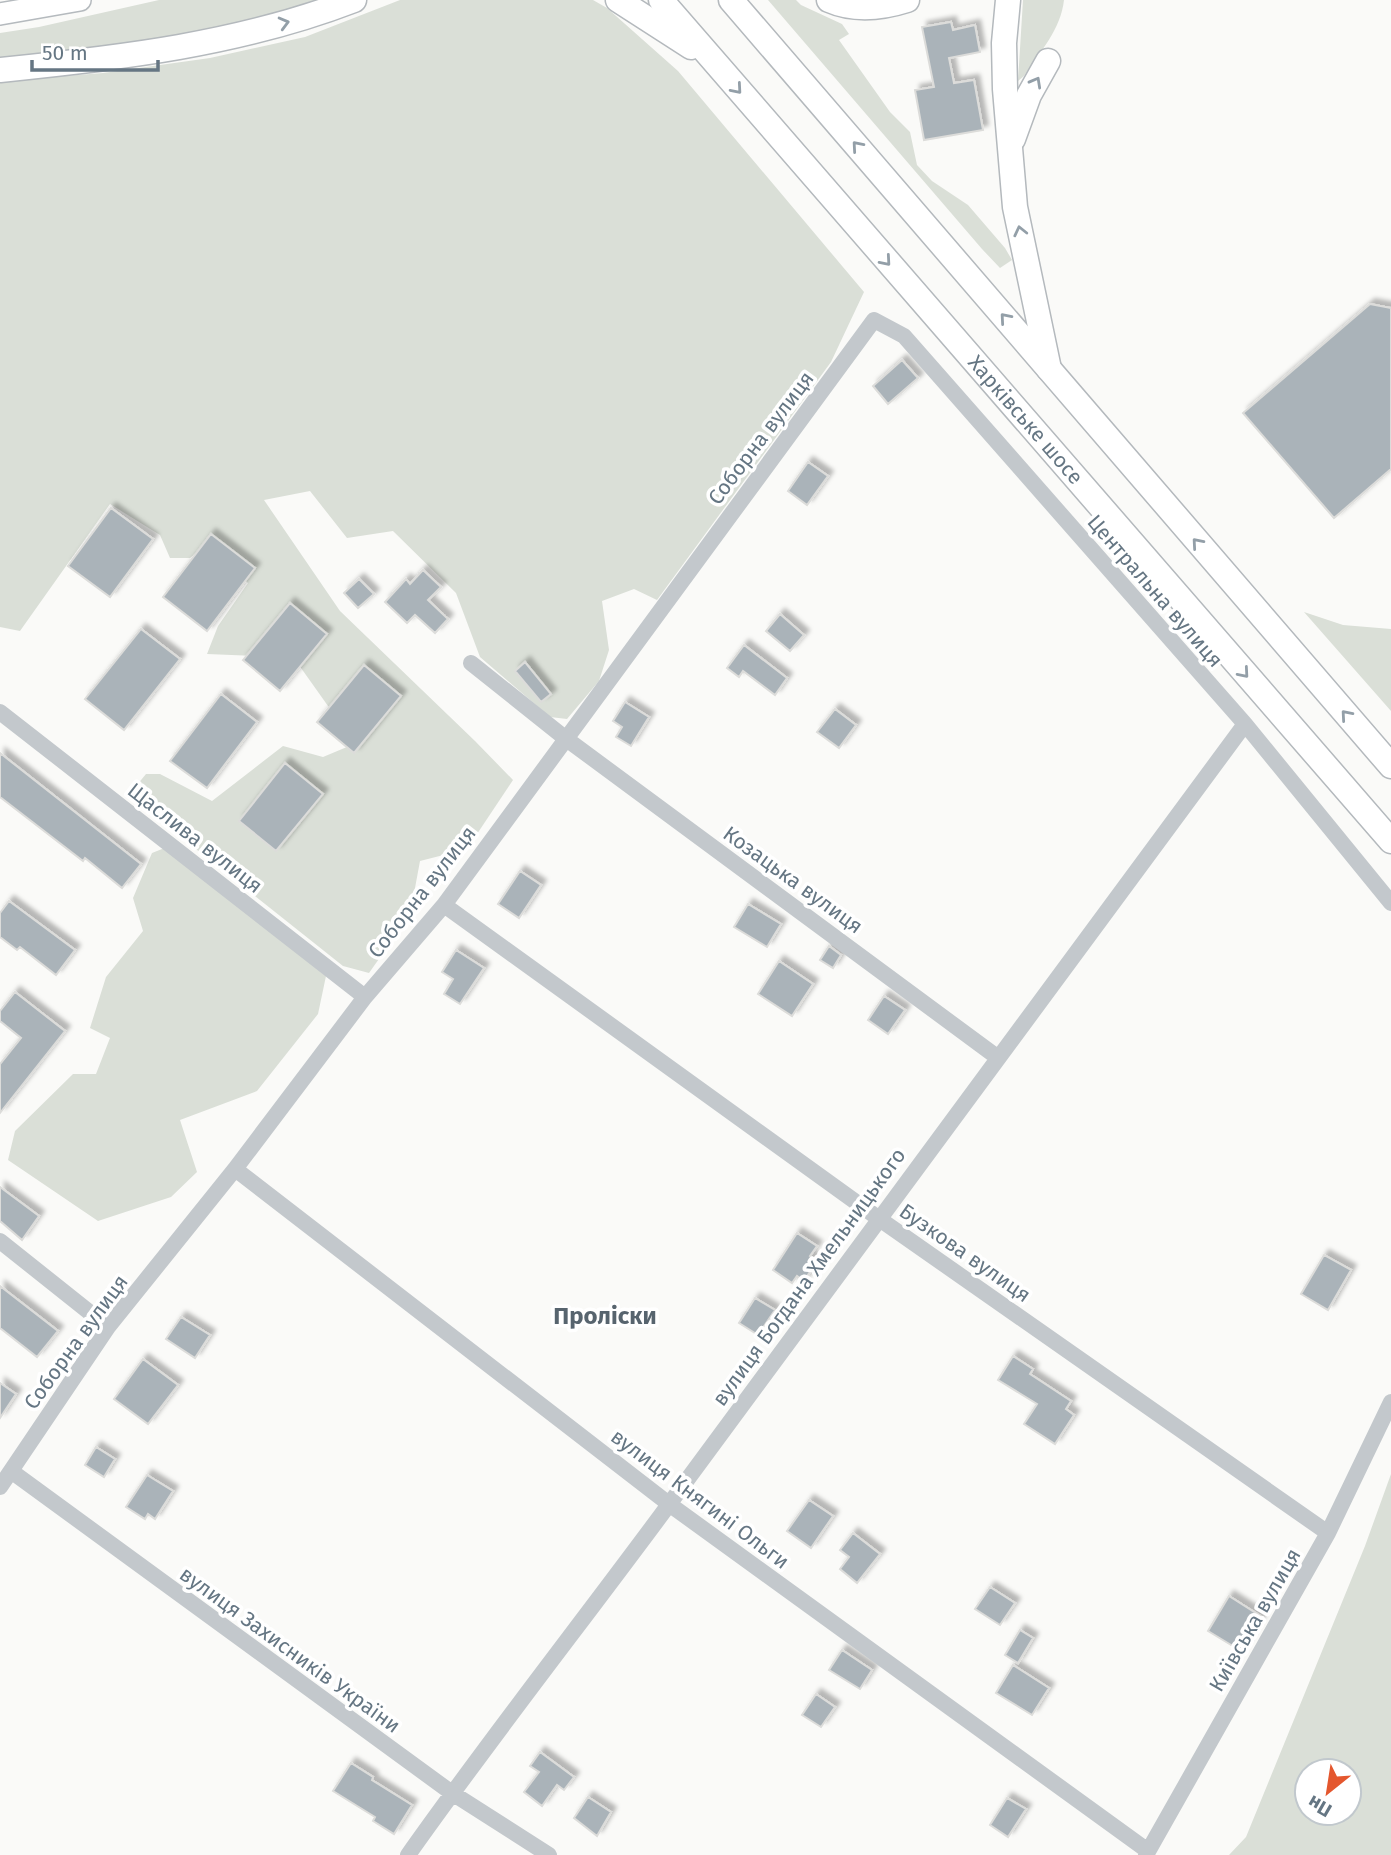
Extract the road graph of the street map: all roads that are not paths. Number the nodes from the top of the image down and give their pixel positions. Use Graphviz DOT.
graph roads {
  1 [pos="80,0"];
  2 [pos="354,0"];
  3 [pos="618,0"];
  4 [pos="661,0"];
  5 [pos="731,0"];
  6 [pos="829,0"];
  7 [pos="907,0"];
  8 [pos="1008,0"];
  9 [pos="0,14"];
  10 [pos="1048,61"];
  11 [pos="714,62"];
  12 [pos="0,70"];
  13 [pos="1009,149"];
  14 [pos="874,320"];
  15 [pos="1049,370"];
  16 [pos="471,663"];
  17 [pos="0,712"];
  18 [pos="1245,724"];
  19 [pos="565,738"];
  20 [pos="1391,766"];
  21 [pos="1391,841"];
  22 [pos="1391,903"];
  23 [pos="444,905"];
  24 [pos="365,997"];
  25 [pos="997,1057"];
  26 [pos="235,1169"];
  27 [pos="878,1218"];
  28 [pos="0,1241"];
  29 [pos="108,1327"];
  30 [pos="1391,1402"];
  31 [pos="11,1471"];
  32 [pos="0,1487"];
  33 [pos="669,1504"];
  34 [pos="1328,1533"];
  35 [pos="452,1793"];
  36 [pos="1147,1853"];
  37 [pos="408,1855"];
  38 [pos="550,1855"];
  1 -- 9 [label="main road"];
  12 -- 2 [label="highway, one-way"];
  3 -- 11 [label="highway"];
  4 -- 11 [label="highway, Харківське шосе"];
  15 -- 5 [label="highway, one-way"];
  6 -- 7 [label="highway"];
  8 -- 13 [label="highway"];
  13 -- 10 [label="highway, one-way"];
  11 -- 21 [label="highway, Харківське шосе, one-way"];
  15 -- 13 [label="highway, one-way"];
  14 -- 18 [label="street, Центральна вулиця"];
  14 -- 19 [label="street, Соборна вулиця"];
  20 -- 15 [label="highway, one-way"];
  16 -- 19 [label="street, Козацька вулиця"];
  17 -- 24 [label="street, Щаслива вулиця"];
  18 -- 22 [label="street, Центральна вулиця"];
  18 -- 25 [label="street, вулиця Богдана Хмельницького"];
  19 -- 23 [label="street, Соборна вулиця"];
  19 -- 25 [label="street, Козацька вулиця"];
  23 -- 24 [label="street, Соборна вулиця"];
  23 -- 27 [label="street, Бузкова вулиця"];
  24 -- 26 [label="street, Соборна вулиця"];
  25 -- 27 [label="street, вулиця Богдана Хмельницького"];
  26 -- 29 [label="street, Соборна вулиця"];
  26 -- 33 [label="street, вулиця Княгині Ольги"];
  27 -- 33 [label="street, вулиця Богдана Хмельницького"];
  27 -- 34 [label="street, Бузкова вулиця"];
  28 -- 29 [label="street"];
  29 -- 31 [label="street, Соборна вулиця"];
  30 -- 34 [label="street, Київська вулиця"];
  31 -- 32 [label="street, Соборна вулиця"];
  31 -- 35 [label="street, вулиця Захисників України"];
  33 -- 35 [label="street, вулиця Богдана Хмельницького"];
  33 -- 36 [label="street, вулиця Княгині Ольги"];
  34 -- 36 [label="street, Київська вулиця"];
  35 -- 37 [label="street, вулиця Богдана Хмельницького"];
  35 -- 38 [label="street, вулиця Захисників України"];
}
